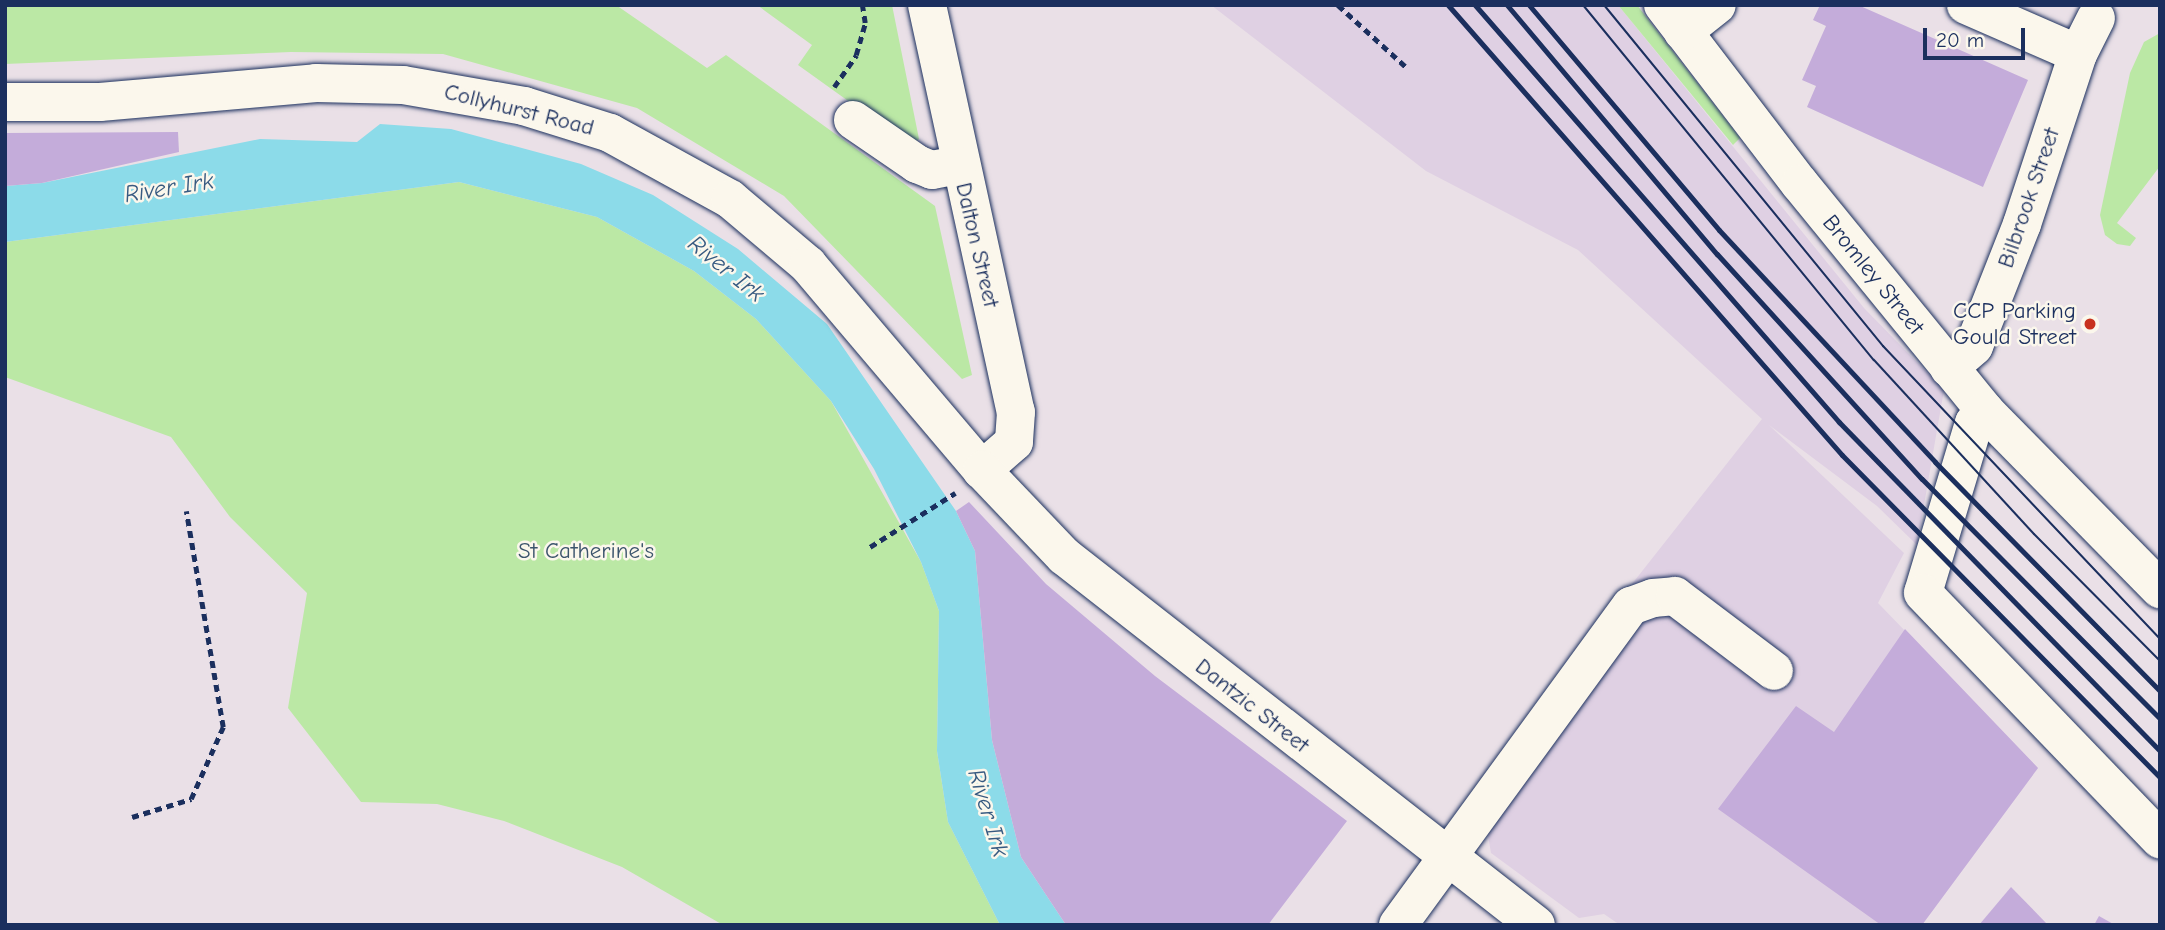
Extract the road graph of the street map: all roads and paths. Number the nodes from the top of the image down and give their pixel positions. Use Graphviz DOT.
graph roads {
  1 [pos="862,5"];
  2 [pos="927,5"];
  3 [pos="1338,5"];
  4 [pos="1717,5"];
  5 [pos="1966,5"];
  6 [pos="2096,18"];
  7 [pos="1673,19"];
  8 [pos="2078,54"];
  9 [pos="1405,66"];
  10 [pos="834,87"];
  11 [pos="5,102"];
  12 [pos="853,120"];
  13 [pos="958,165"];
  14 [pos="1949,368"];
  15 [pos="1985,411"];
  16 [pos="982,470"];
  17 [pos="951,496"];
  18 [pos="186,510"];
  19 [pos="870,547"];
  20 [pos="2160,589"];
  21 [pos="1774,670"];
  22 [pos="132,817"];
  23 [pos="2160,839"];
  24 [pos="1446,856"];
  25 [pos="1398,925"];
  26 [pos="1536,925"];
  1 -- 10 [label="path"];
  2 -- 13 [label="street, Dalton Street"];
  3 -- 9 [label="path"];
  4 -- 7 [label="street"];
  5 -- 8 [label="street"];
  6 -- 8 [label="street, Bilbrook Street"];
  7 -- 14 [label="street, Bromley Street"];
  8 -- 14 [label="street, Bilbrook Street"];
  11 -- 16 [label="street, Collyhurst Road"];
  12 -- 13 [label="street"];
  13 -- 16 [label="street, Dalton Street"];
  14 -- 15 [label="street, Bromley Street"];
  15 -- 20 [label="street, Bromley Street"];
  15 -- 23 [label="street"];
  16 -- 24 [label="street, Dantzic Street"];
  17 -- 19 [label="path"];
  18 -- 22 [label="path"];
  21 -- 24 [label="street"];
  24 -- 25 [label="street"];
  24 -- 26 [label="street, Dantzic Street"];
}
